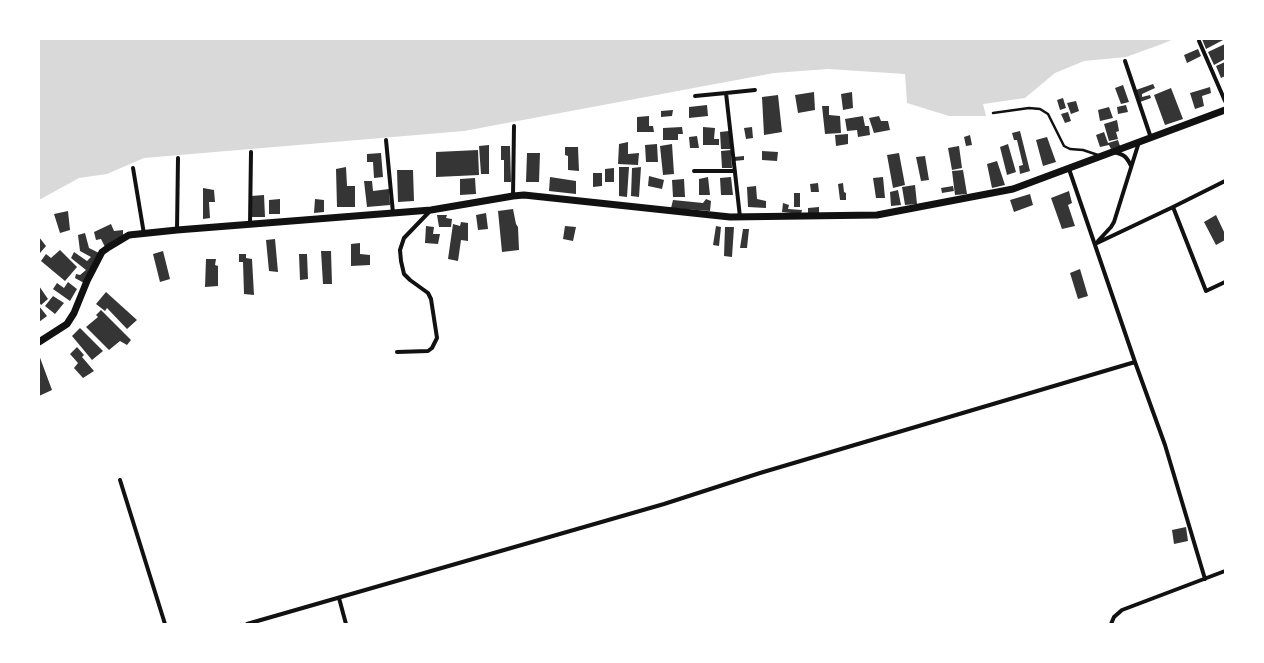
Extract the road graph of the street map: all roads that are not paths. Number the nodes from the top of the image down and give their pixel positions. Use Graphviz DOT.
graph roads {
  1 [pos="1199,41"];
  2 [pos="1124,61"];
  3 [pos="755,90"];
  4 [pos="726,93"];
  5 [pos="695,96"];
  6 [pos="1225,101"];
  7 [pos="1225,110"];
  8 [pos="993,113"];
  9 [pos="514,126"];
  10 [pos="1151,138"];
  11 [pos="386,140"];
  12 [pos="1139,142"];
  13 [pos="251,152"];
  14 [pos="1113,152"];
  15 [pos="1103,156"];
  16 [pos="178,158"];
  17 [pos="1132,166"];
  18 [pos="133,168"];
  19 [pos="1069,168"];
  20 [pos="694,171"];
  21 [pos="735,171"];
  22 [pos="1225,181"];
  23 [pos="513,196"];
  24 [pos="1173,207"];
  25 [pos="431,210"];
  26 [pos="393,213"];
  27 [pos="740,217"];
  28 [pos="250,224"];
  29 [pos="177,230"];
  30 [pos="144,234"];
  31 [pos="1095,244"];
  32 [pos="1225,282"];
  33 [pos="39,342"];
  34 [pos="397,352"];
  35 [pos="1135,362"];
  36 [pos="120,480"];
  37 [pos="1225,572"];
  38 [pos="1205,579"];
  39 [pos="339,598"];
  40 [pos="165,624"];
  41 [pos="248,624"];
  42 [pos="346,624"];
  43 [pos="1111,624"];
  1 -- 6 [label="street"];
  2 -- 10 [label="street"];
  3 -- 4 [label="street"];
  4 -- 5 [label="street"];
  4 -- 21 [label="street"];
  7 -- 10 [label="main road"];
  8 -- 15 [label="lane"];
  9 -- 23 [label="street"];
  10 -- 12 [label="main road"];
  11 -- 26 [label="street"];
  12 -- 14 [label="main road"];
  12 -- 17 [label="street"];
  13 -- 28 [label="street"];
  14 -- 15 [label="main road"];
  14 -- 17 [label="street"];
  15 -- 19 [label="main road"];
  16 -- 29 [label="street"];
  17 -- 31 [label="street"];
  18 -- 30 [label="street"];
  19 -- 27 [label="main road"];
  19 -- 31 [label="street"];
  20 -- 21 [label="street"];
  21 -- 27 [label="street"];
  22 -- 24 [label="street"];
  23 -- 25 [label="main road"];
  23 -- 27 [label="main road"];
  24 -- 31 [label="street"];
  24 -- 32 [label="street"];
  25 -- 26 [label="main road"];
  25 -- 34 [label="street"];
  26 -- 28 [label="main road"];
  28 -- 29 [label="main road"];
  29 -- 30 [label="main road"];
  30 -- 33 [label="main road"];
  31 -- 35 [label="street"];
  35 -- 38 [label="street"];
  35 -- 39 [label="street"];
  36 -- 40 [label="street"];
  37 -- 38 [label="street"];
  38 -- 43 [label="street"];
  39 -- 41 [label="street"];
  39 -- 42 [label="street"];
}
